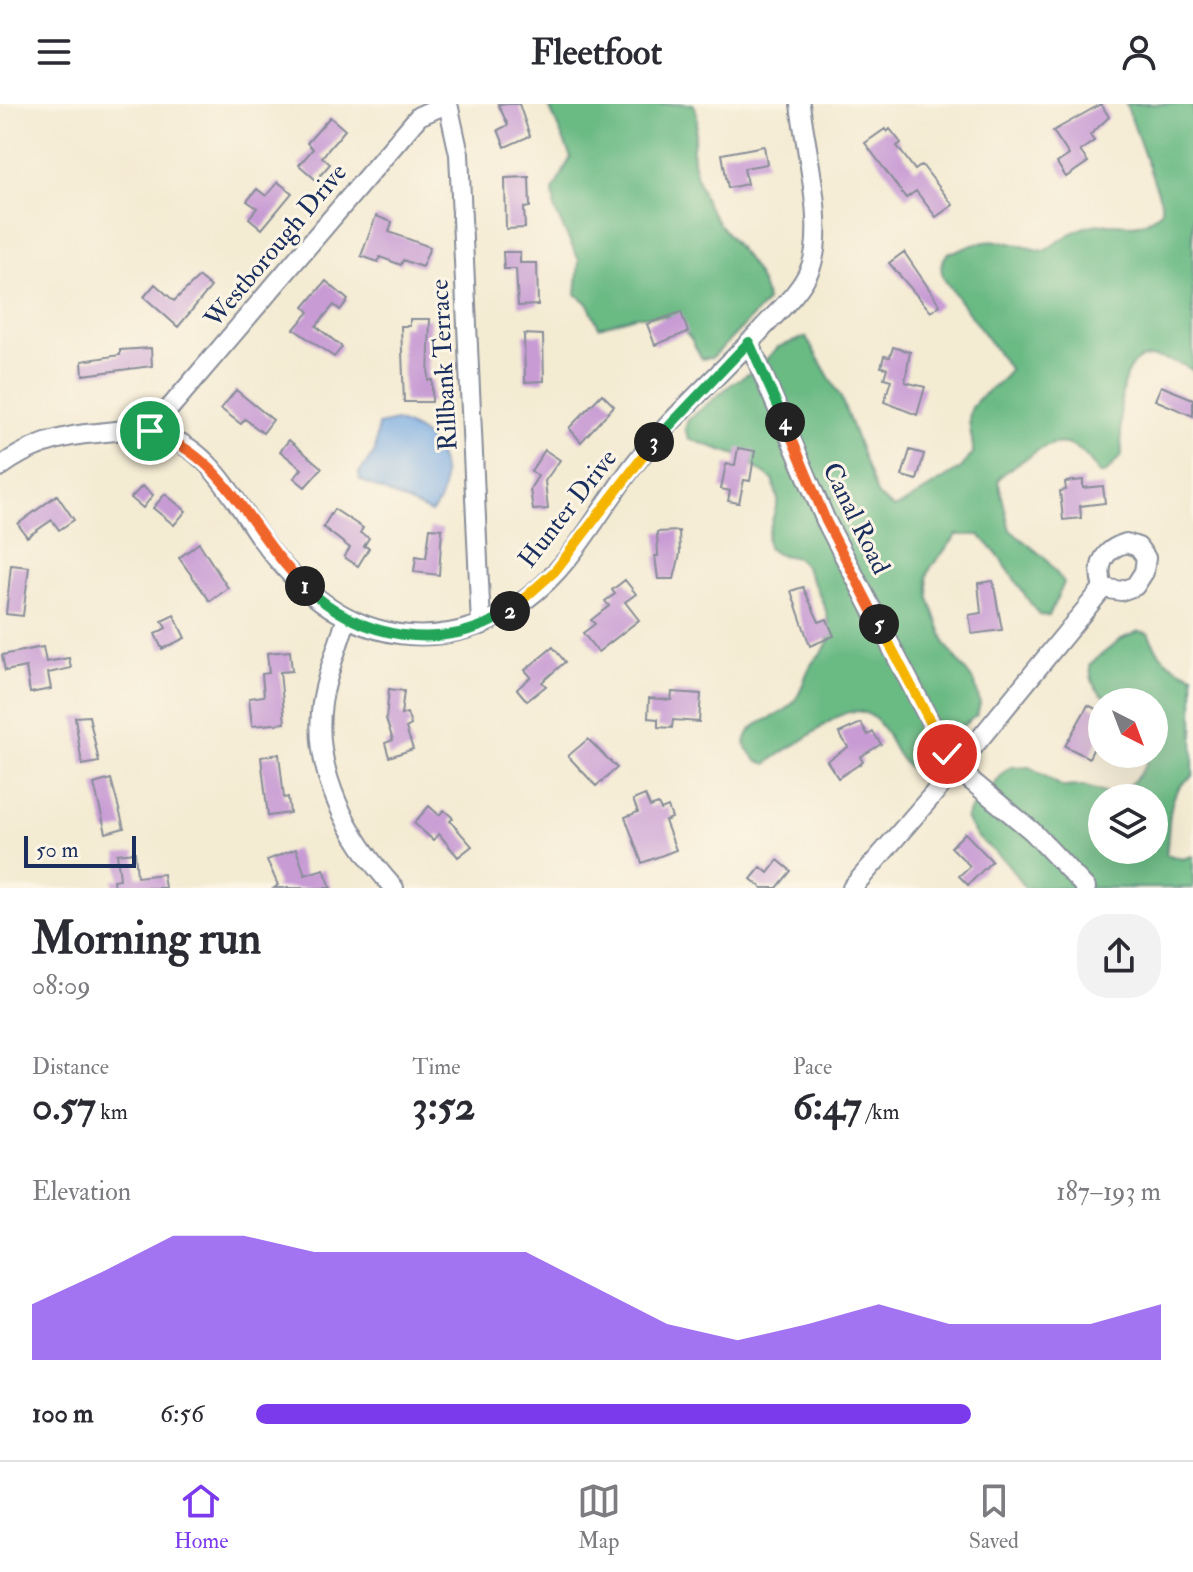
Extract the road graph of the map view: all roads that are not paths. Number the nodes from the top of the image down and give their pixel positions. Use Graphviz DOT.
graph roads {
  1 [pos="447,104"];
  2 [pos="800,104"];
  3 [pos="749,342"];
  4 [pos="150,431"];
  5 [pos="0,467"];
  6 [pos="1103,588"];
  7 [pos="346,620"];
  8 [pos="481,625"];
  9 [pos="956,768"];
  10 [pos="394,888"];
  11 [pos="852,888"];
  12 [pos="1086,888"];
  1 -- 4 [label="street, Westborough Drive"];
  1 -- 8 [label="street, Rillbank Terrace"];
  2 -- 3 [label="street, Hunter Drive"];
  3 -- 8 [label="street, Hunter Drive"];
  3 -- 9 [label="street, Canal Road"];
  4 -- 5 [label="street, Hunter Drive"];
  4 -- 7 [label="street, Hunter Drive"];
  6 -- 9 [label="street"];
  7 -- 8 [label="street, Hunter Drive"];
  7 -- 10 [label="street"];
  9 -- 11 [label="street"];
  9 -- 12 [label="street, Canal Road"];
}
